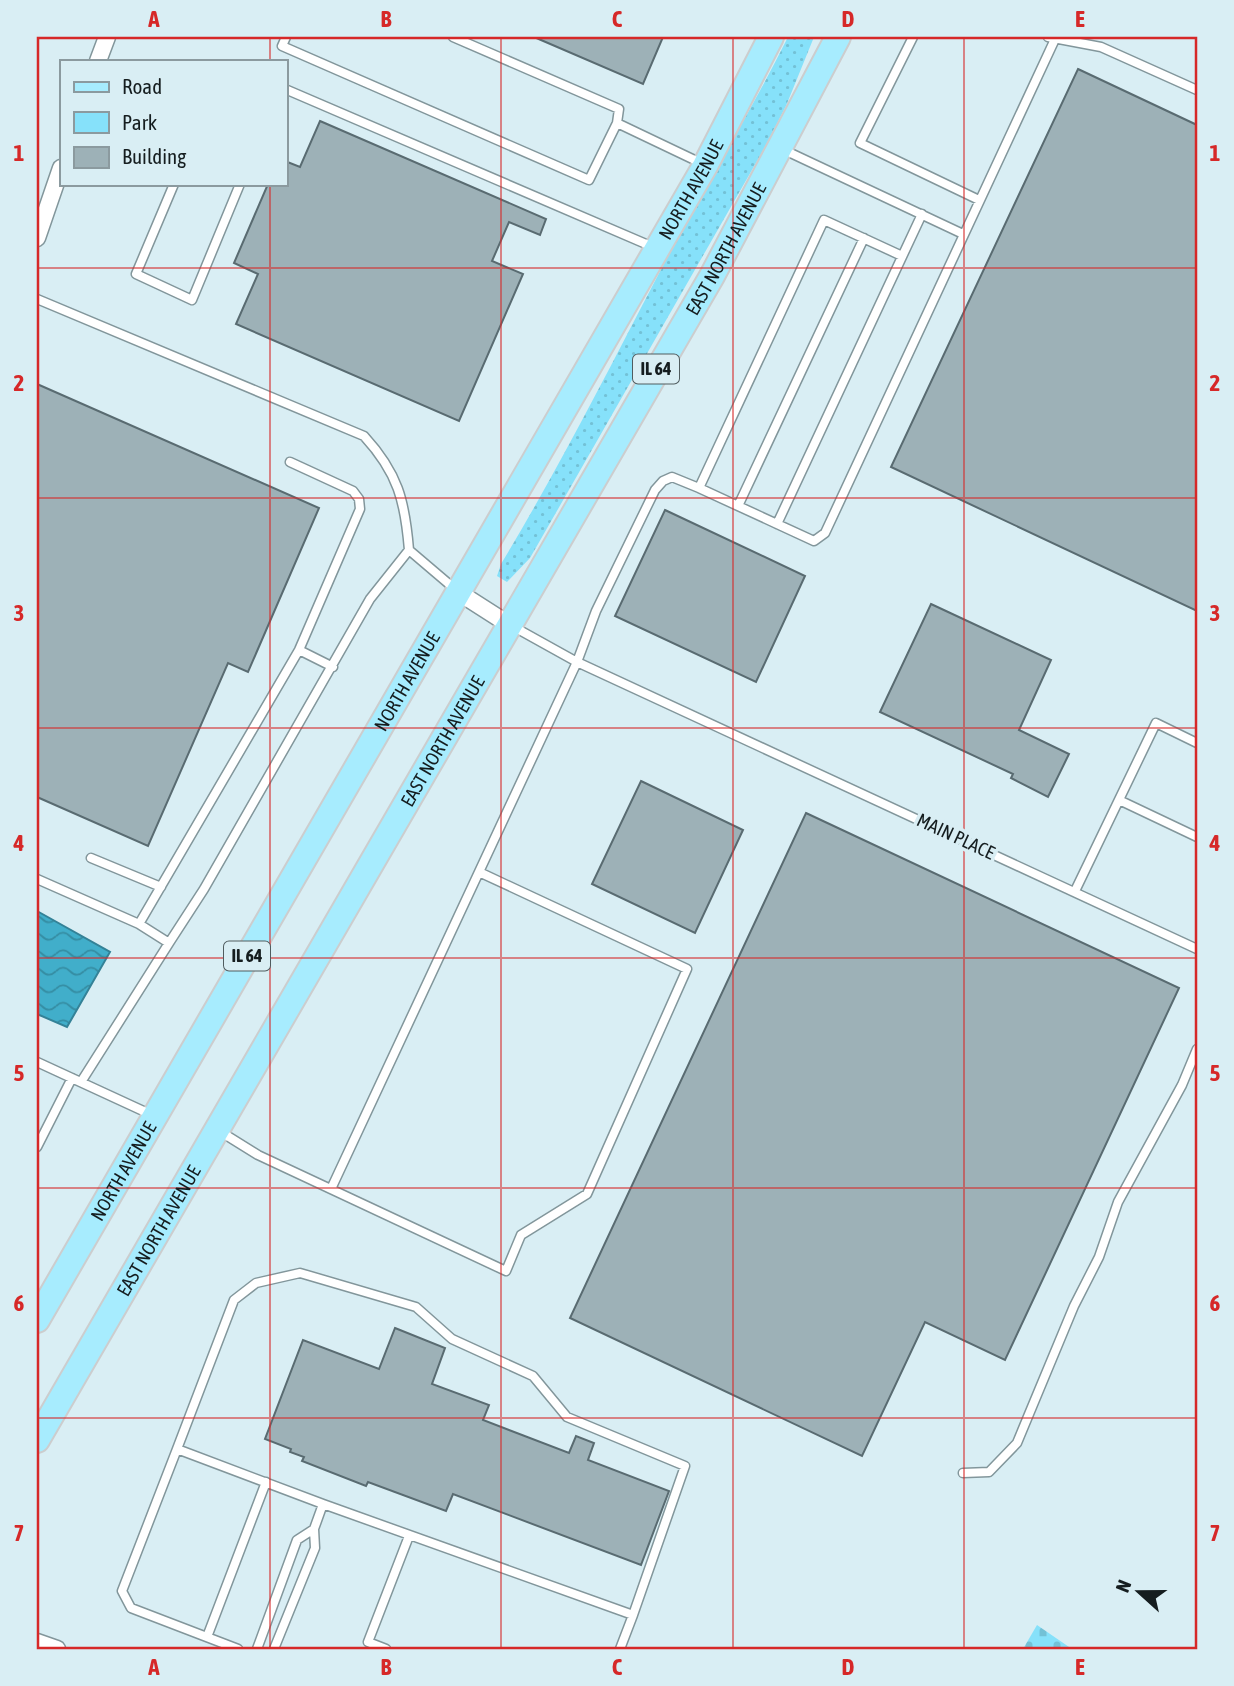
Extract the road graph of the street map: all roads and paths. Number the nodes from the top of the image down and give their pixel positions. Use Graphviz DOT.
graph roads {
  1 [pos="107,37"];
  2 [pos="286,37"];
  3 [pos="453,37"];
  4 [pos="771,37"];
  5 [pos="838,37"];
  6 [pos="913,37"];
  7 [pos="1105,37"];
  8 [pos="1053,38"];
  9 [pos="1101,47"];
  10 [pos="98,60"];
  11 [pos="287,90"];
  12 [pos="1197,90"];
  13 [pos="617,122"];
  14 [pos="780,148"];
  15 [pos="705,166"];
  16 [pos="60,171"];
  17 [pos="173,186"];
  18 [pos="239,186"];
  19 [pos="979,200"];
  20 [pos="922,214"];
  21 [pos="963,234"];
  22 [pos="37,238"];
  23 [pos="863,239"];
  24 [pos="656,248"];
  25 [pos="902,256"];
  26 [pos="37,299"];
  27 [pos="290,462"];
  28 [pos="699,488"];
  29 [pos="738,506"];
  30 [pos="777,524"];
  31 [pos="409,550"];
  32 [pos="458,592"];
  33 [pos="508,624"];
  34 [pos="299,650"];
  35 [pos="577,662"];
  36 [pos="333,667"];
  37 [pos="1197,743"];
  38 [pos="1119,800"];
  39 [pos="1197,837"];
  40 [pos="91,858"];
  41 [pos="479,872"];
  42 [pos="37,879"];
  43 [pos="161,887"];
  44 [pos="1075,891"];
  45 [pos="139,924"];
  46 [pos="169,943"];
  47 [pos="1197,949"];
  48 [pos="1197,1049"];
  49 [pos="37,1062"];
  50 [pos="76,1080"];
  51 [pos="154,1116"];
  52 [pos="216,1129"];
  53 [pos="37,1147"];
  54 [pos="331,1189"];
  55 [pos="37,1320"];
  56 [pos="37,1440"];
  57 [pos="177,1449"];
  58 [pos="963,1473"];
  59 [pos="266,1482"];
  60 [pos="323,1504"];
  61 [pos="314,1529"];
  62 [pos="409,1536"];
  63 [pos="634,1615"];
  64 [pos="207,1637"];
  65 [pos="37,1642"];
  66 [pos="57,1649"];
  67 [pos="238,1649"];
  68 [pos="257,1649"];
  69 [pos="274,1649"];
  70 [pos="386,1649"];
  71 [pos="620,1649"];
  1 -- 10 [label="street"];
  2 -- 13 [label="lane"];
  3 -- 13 [label="lane"];
  4 -- 15 [label="main road, NORTH AVENUE / IL 64"];
  5 -- 14 [label="main road, EAST NORTH AVENUE / IL 64"];
  6 -- 19 [label="lane"];
  7 -- 9 [label="lane"];
  8 -- 9 [label="lane"];
  8 -- 19 [label="lane"];
  9 -- 12 [label="lane"];
  11 -- 24 [label="lane"];
  13 -- 15 [label="lane"];
  14 -- 20 [label="lane"];
  14 -- 33 [label="main road, EAST NORTH AVENUE / IL 64"];
  15 -- 24 [label="main road, NORTH AVENUE / IL 64"];
  16 -- 22 [label="street"];
  17 -- 18 [label="lane"];
  19 -- 21 [label="lane"];
  20 -- 21 [label="lane"];
  20 -- 25 [label="lane"];
  21 -- 30 [label="lane"];
  23 -- 25 [label="lane"];
  23 -- 28 [label="lane"];
  23 -- 29 [label="lane"];
  24 -- 32 [label="main road, NORTH AVENUE / IL 64"];
  25 -- 30 [label="lane"];
  26 -- 31 [label="lane"];
  27 -- 34 [label="lane"];
  28 -- 29 [label="lane"];
  28 -- 35 [label="lane"];
  29 -- 30 [label="lane"];
  31 -- 32 [label="lane"];
  31 -- 36 [label="lane"];
  32 -- 33 [label="street"];
  32 -- 51 [label="main road, NORTH AVENUE / IL 64"];
  33 -- 35 [label="lane, MAIN PLACE"];
  33 -- 52 [label="main road, EAST NORTH AVENUE / IL 64"];
  34 -- 36 [label="lane"];
  34 -- 43 [label="lane"];
  35 -- 41 [label="lane"];
  35 -- 44 [label="lane, MAIN PLACE"];
  36 -- 46 [label="lane"];
  37 -- 38 [label="lane"];
  38 -- 39 [label="lane"];
  38 -- 44 [label="lane"];
  40 -- 43 [label="lane"];
  41 -- 54 [label="lane"];
  41 -- 54 [label="lane"];
  42 -- 45 [label="lane"];
  43 -- 45 [label="lane"];
  44 -- 47 [label="lane, MAIN PLACE"];
  45 -- 46 [label="lane"];
  46 -- 50 [label="lane"];
  48 -- 58 [label="lane"];
  49 -- 50 [label="lane"];
  50 -- 51 [label="lane"];
  50 -- 53 [label="lane"];
  51 -- 55 [label="main road, NORTH AVENUE / IL 64"];
  52 -- 54 [label="lane"];
  52 -- 56 [label="main road, EAST NORTH AVENUE / IL 64"];
  57 -- 59 [label="lane"];
  57 -- 63 [label="lane"];
  57 -- 64 [label="lane"];
  59 -- 60 [label="lane"];
  59 -- 64 [label="lane"];
  60 -- 61 [label="lane"];
  60 -- 62 [label="lane"];
  61 -- 68 [label="lane"];
  61 -- 69 [label="lane"];
  62 -- 63 [label="lane"];
  62 -- 70 [label="lane"];
  63 -- 71 [label="lane"];
  64 -- 67 [label="lane"];
  65 -- 66 [label="street"];
}
